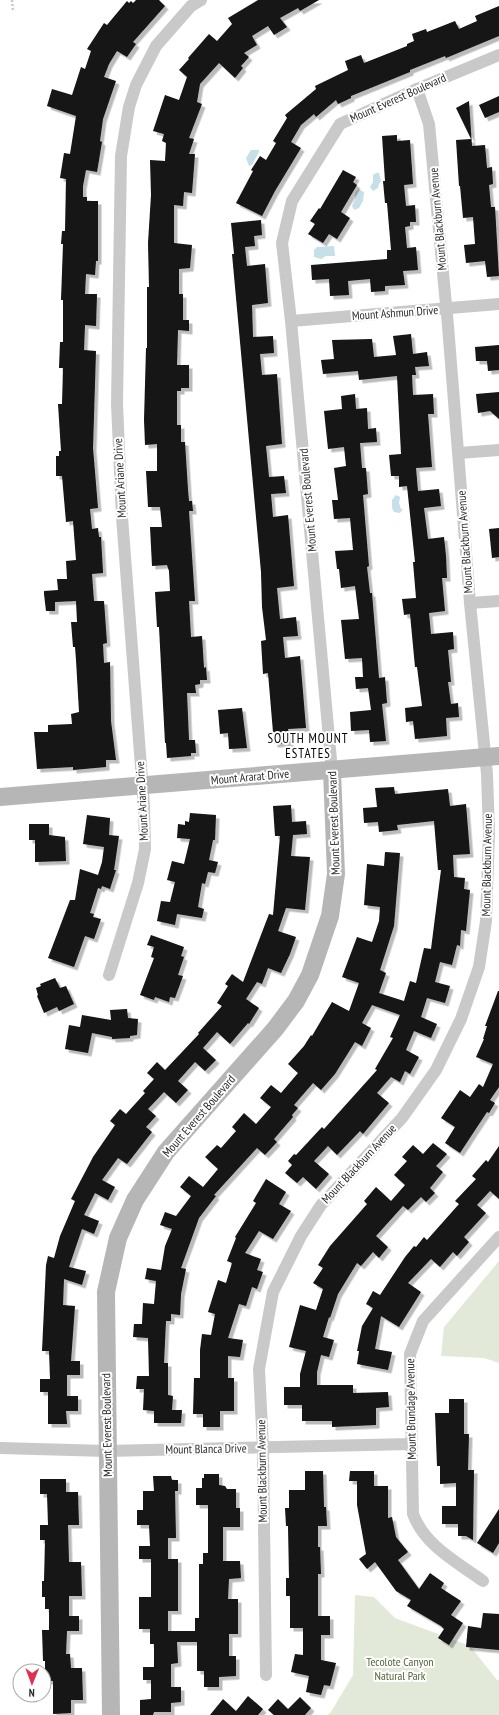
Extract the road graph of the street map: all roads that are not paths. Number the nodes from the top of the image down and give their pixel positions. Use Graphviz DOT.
graph roads {
  1 [pos="201,0"];
  2 [pos="499,55"];
  3 [pos="417,89"];
  4 [pos="499,304"];
  5 [pos="447,309"];
  6 [pos="292,321"];
  7 [pos="499,450"];
  8 [pos="459,453"];
  9 [pos="499,601"];
  10 [pos="470,603"];
  11 [pos="492,756"];
  12 [pos="332,771"];
  13 [pos="141,786"];
  14 [pos="0,797"];
  15 [pos="109,975"];
  16 [pos="499,1237"];
  17 [pos="412,1444"];
  18 [pos="0,1448"];
  19 [pos="263,1448"];
  20 [pos="107,1451"];
  21 [pos="483,1581"];
  22 [pos="266,1675"];
  23 [pos="111,1715"];
  1 -- 13 [label="street, Mount Ariane Drive"];
  2 -- 3 [label="street, Mount Everest Boulevard"];
  3 -- 5 [label="street, Mount Blackburn Avenue"];
  3 -- 6 [label="street, Mount Everest Boulevard"];
  4 -- 5 [label="street, Mount Ashmun Drive"];
  5 -- 6 [label="street, Mount Ashmun Drive"];
  5 -- 8 [label="street, Mount Blackburn Avenue"];
  6 -- 12 [label="street, Mount Everest Boulevard"];
  7 -- 8 [label="street"];
  8 -- 10 [label="street, Mount Blackburn Avenue"];
  9 -- 10 [label="street"];
  10 -- 11 [label="street, Mount Blackburn Avenue"];
  11 -- 12 [label="street, Mount Ararat Drive"];
  11 -- 19 [label="street, Mount Blackburn Avenue"];
  12 -- 13 [label="street, Mount Ararat Drive"];
  12 -- 20 [label="street, Mount Everest Boulevard"];
  13 -- 14 [label="street, Mount Ararat Drive"];
  13 -- 15 [label="street, Mount Ariane Drive"];
  16 -- 17 [label="street, Mount Brundage Avenue"];
  17 -- 19 [label="street, Mount Blanca Drive"];
  17 -- 21 [label="street, Mount Brundage Avenue"];
  18 -- 20 [label="street, Mount Blanca Drive"];
  19 -- 20 [label="street, Mount Blanca Drive"];
  19 -- 22 [label="street, Mount Blackburn Avenue"];
  20 -- 23 [label="street, Mount Everest Boulevard"];
}
